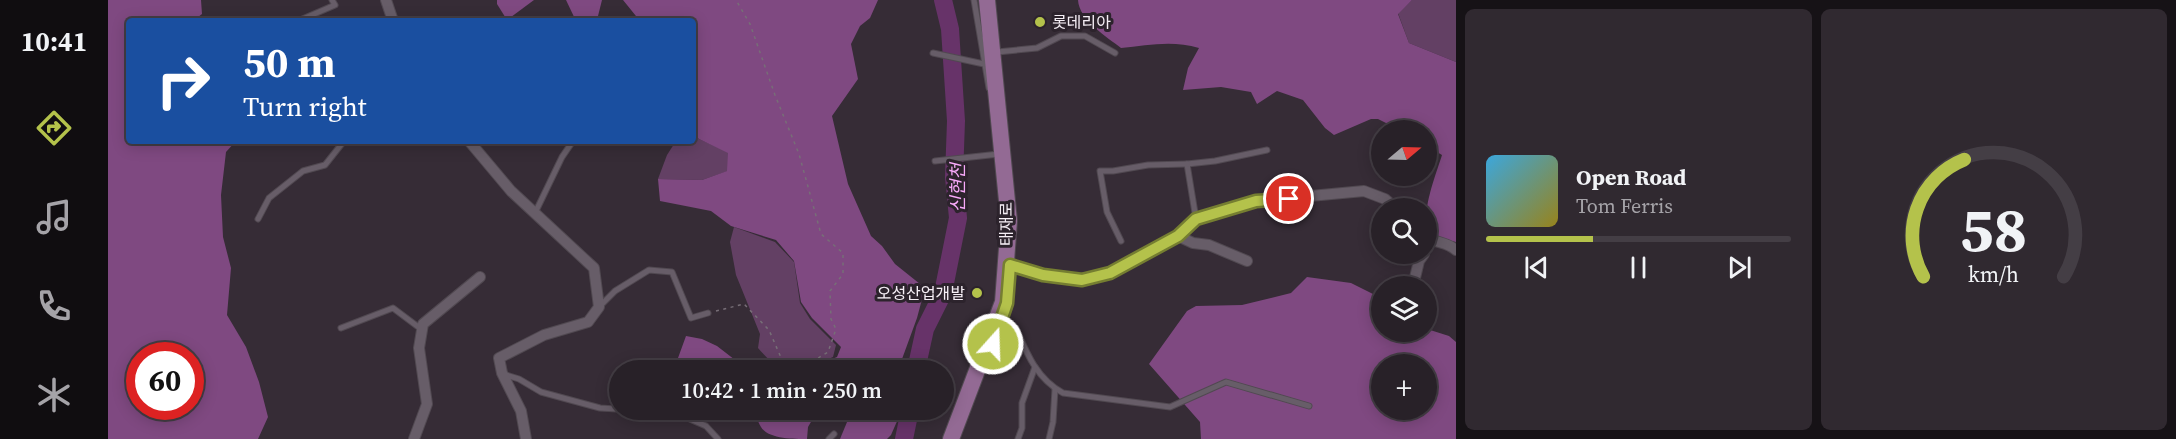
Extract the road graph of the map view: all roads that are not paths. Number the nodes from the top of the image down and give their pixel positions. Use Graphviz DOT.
graph roads {
  1 [pos="332,0"];
  2 [pos="386,0"];
  3 [pos="974,0"];
  4 [pos="987,0"];
  5 [pos="992,0"];
  6 [pos="305,18"];
  7 [pos="392,18"];
  8 [pos="997,52"];
  9 [pos="933,53"];
  10 [pos="1115,53"];
  11 [pos="984,64"];
  12 [pos="999,115"];
  13 [pos="342,144"];
  14 [pos="472,144"];
  15 [pos="571,144"];
  16 [pos="1267,150"];
  17 [pos="1003,153"];
  18 [pos="935,161"];
  19 [pos="1187,164"];
  20 [pos="1382,198"];
  21 [pos="534,214"];
  22 [pos="258,219"];
  23 [pos="1196,219"];
  24 [pos="1178,236"];
  25 [pos="1120,241"];
  26 [pos="1437,242"];
  27 [pos="1456,250"];
  28 [pos="1247,261"];
  29 [pos="1010,265"];
  30 [pos="480,277"];
  31 [pos="599,306"];
  32 [pos="708,313"];
  33 [pos="1000,322"];
  34 [pos="341,328"];
  35 [pos="423,330"];
  36 [pos="1035,367"];
  37 [pos="502,373"];
  38 [pos="1055,389"];
  39 [pos="1309,406"];
  40 [pos="834,434"];
  41 [pos="414,438"];
  42 [pos="526,439"];
  43 [pos="718,439"];
  44 [pos="829,439"];
  45 [pos="951,439"];
  46 [pos="959,439"];
  47 [pos="1018,439"];
  48 [pos="1049,439"];
  1 -- 6 [label="lane"];
  2 -- 7 [label="street"];
  3 -- 11 [label="lane"];
  4 -- 12 [label="main road, 태재로"];
  5 -- 8 [label="main road, 태재로"];
  8 -- 10 [label="lane"];
  8 -- 29 [label="main road, 태재로"];
  9 -- 11 [label="lane"];
  11 -- 12 [label="lane"];
  12 -- 17 [label="main road, 태재로"];
  13 -- 22 [label="lane"];
  14 -- 21 [label="street"];
  15 -- 21 [label="lane"];
  16 -- 19 [label="lane"];
  17 -- 18 [label="lane"];
  17 -- 45 [label="main road, 태재로"];
  19 -- 23 [label="lane"];
  19 -- 25 [label="lane"];
  20 -- 23 [label="street"];
  21 -- 31 [label="street"];
  23 -- 24 [label="street"];
  24 -- 28 [label="street"];
  24 -- 29 [label="street"];
  26 -- 27 [label="street"];
  29 -- 33 [label="main road, 태재로"];
  30 -- 35 [label="street"];
  31 -- 32 [label="lane"];
  31 -- 37 [label="street"];
  33 -- 36 [label="lane"];
  33 -- 46 [label="main road, 태재로"];
  34 -- 35 [label="lane"];
  35 -- 41 [label="street"];
  36 -- 38 [label="lane"];
  36 -- 47 [label="lane"];
  37 -- 42 [label="street"];
  37 -- 43 [label="lane"];
  38 -- 39 [label="lane"];
  38 -- 48 [label="lane"];
  40 -- 44 [label="lane"];
}
